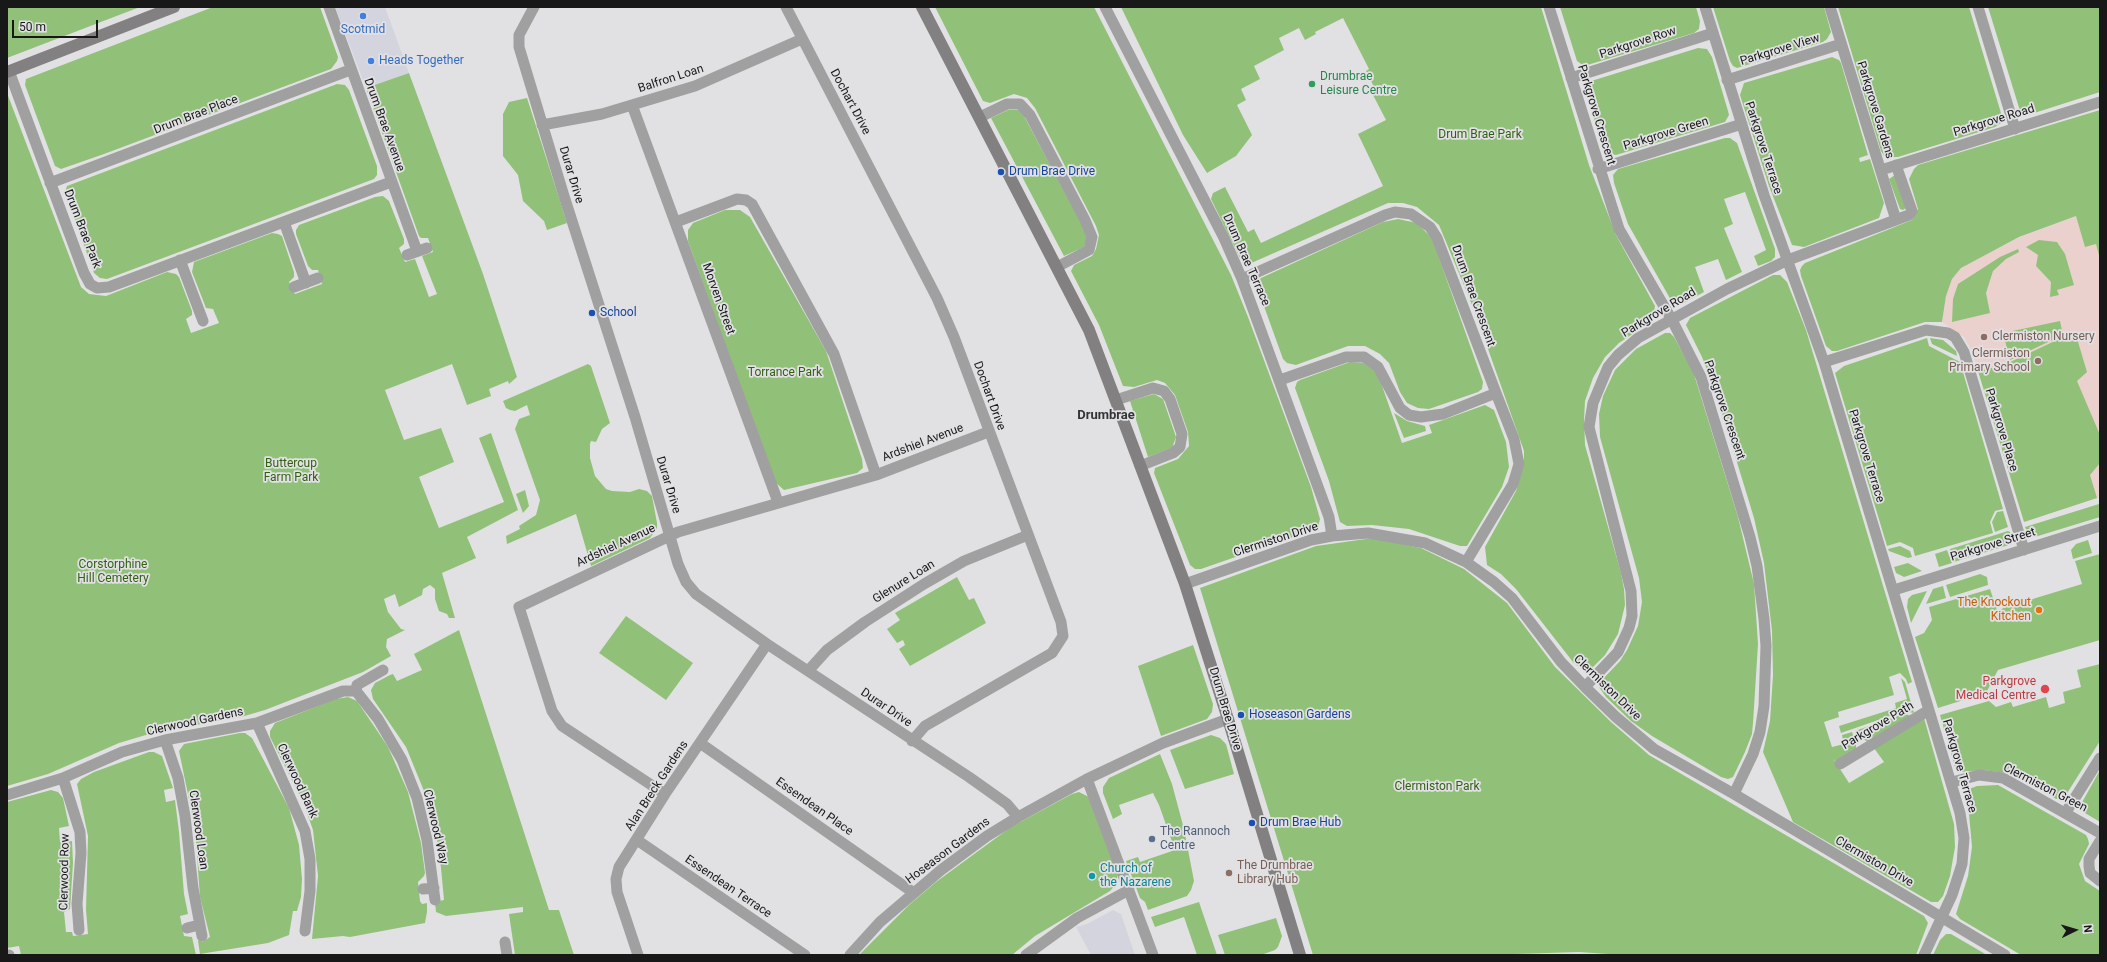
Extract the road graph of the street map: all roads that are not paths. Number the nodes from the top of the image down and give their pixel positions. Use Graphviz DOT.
graph roads {
  1 [pos="174,7"];
  2 [pos="328,7"];
  3 [pos="534,7"];
  4 [pos="786,7"];
  5 [pos="922,7"];
  6 [pos="1105,7"];
  7 [pos="1549,7"];
  8 [pos="1705,7"];
  9 [pos="1830,7"];
  10 [pos="1978,7"];
  11 [pos="1713,33"];
  12 [pos="802,39"];
  13 [pos="1841,44"];
  14 [pos="350,70"];
  15 [pos="8,71"];
  16 [pos="1571,78"];
  17 [pos="1727,80"];
  18 [pos="2100,102"];
  19 [pos="632,105"];
  20 [pos="980,117"];
  21 [pos="1742,124"];
  22 [pos="542,125"];
  23 [pos="2015,129"];
  24 [pos="1896,165"];
  25 [pos="1598,169"];
  26 [pos="1880,170"];
  27 [pos="391,182"];
  28 [pos="50,183"];
  29 [pos="1896,220"];
  30 [pos="284,222"];
  31 [pos="676,222"];
  32 [pos="417,252"];
  33 [pos="180,260"];
  34 [pos="1788,260"];
  35 [pos="1057,267"];
  36 [pos="318,278"];
  37 [pos="1242,279"];
  38 [pos="306,283"];
  39 [pos="294,287"];
  40 [pos="1672,320"];
  41 [pos="202,321"];
  42 [pos="1824,362"];
  43 [pos="1280,380"];
  44 [pos="1496,393"];
  45 [pos="1116,400"];
  46 [pos="988,432"];
  47 [pos="1140,466"];
  48 [pos="876,475"];
  49 [pos="778,502"];
  50 [pos="2100,526"];
  51 [pos="1028,535"];
  52 [pos="670,536"];
  53 [pos="1332,536"];
  54 [pos="2024,550"];
  55 [pos="1466,562"];
  56 [pos="1185,584"];
  57 [pos="1894,590"];
  58 [pos="767,644"];
  59 [pos="383,670"];
  60 [pos="808,671"];
  61 [pos="1585,687"];
  62 [pos="356,690"];
  63 [pos="1929,710"];
  64 [pos="1228,719"];
  65 [pos="257,723"];
  66 [pos="166,740"];
  67 [pos="912,741"];
  68 [pos="700,743"];
  69 [pos="2100,758"];
  70 [pos="1840,764"];
  71 [pos="63,778"];
  72 [pos="1087,779"];
  73 [pos="1952,782"];
  74 [pos="665,794"];
  75 [pos="1734,794"];
  76 [pos="7,795"];
  77 [pos="2066,812"];
  78 [pos="1018,817"];
  79 [pos="2100,832"];
  80 [pos="637,840"];
  81 [pos="2100,841"];
  82 [pos="2100,881"];
  83 [pos="1129,890"];
  84 [pos="914,893"];
  85 [pos="435,900"];
  86 [pos="1942,916"];
  87 [pos="75,924"];
  88 [pos="199,925"];
  89 [pos="303,926"];
  90 [pos="187,928"];
  91 [pos="202,936"];
  92 [pos="504,942"];
  93 [pos="1297,954"];
  94 [pos="507,955"];
  95 [pos="638,955"];
  96 [pos="805,955"];
  97 [pos="850,955"];
  98 [pos="1026,955"];
  99 [pos="1153,955"];
  100 [pos="1924,955"];
  101 [pos="2005,955"];
  1 -- 15 [label="street"];
  2 -- 14 [label="street, Drum Brae Avenue"];
  3 -- 22 [label="street, Durar Drive"];
  4 -- 12 [label="street, Dochart Drive"];
  5 -- 20 [label="street, Drum Brae Drive"];
  6 -- 37 [label="street, Drum Brae Terrace"];
  7 -- 16 [label="street, Parkgrove Crescent"];
  8 -- 11 [label="street, Parkgrove Terrace"];
  9 -- 13 [label="street, Parkgrove Gardens"];
  10 -- 23 [label="street"];
  11 -- 16 [label="street, Parkgrove Row"];
  11 -- 17 [label="street, Parkgrove Terrace"];
  12 -- 19 [label="street, Balfron Loan"];
  12 -- 46 [label="street, Dochart Drive"];
  13 -- 17 [label="street, Parkgrove View"];
  13 -- 26 [label="street, Parkgrove Gardens"];
  14 -- 27 [label="street, Drum Brae Avenue"];
  14 -- 28 [label="street, Drum Brae Place"];
  15 -- 28 [label="street"];
  16 -- 25 [label="street, Parkgrove Crescent"];
  17 -- 21 [label="street, Parkgrove Terrace"];
  18 -- 23 [label="street, Parkgrove Road"];
  19 -- 22 [label="street, Balfron Loan"];
  19 -- 31 [label="street, Morven Street"];
  20 -- 35 [label="street, Drum Brae Drive"];
  20 -- 35 [label="street"];
  21 -- 25 [label="street, Parkgrove Green"];
  21 -- 34 [label="street, Parkgrove Terrace"];
  22 -- 52 [label="street, Durar Drive"];
  23 -- 24 [label="street, Parkgrove Road"];
  24 -- 26 [label="street, Parkgrove Road"];
  24 -- 29 [label="street, Parkgrove Road"];
  25 -- 40 [label="street, Parkgrove Crescent"];
  26 -- 29 [label="street, Parkgrove Gardens"];
  27 -- 30 [label="street, Drum Brae Park"];
  27 -- 32 [label="street, Drum Brae Avenue"];
  28 -- 33 [label="street, Drum Brae Park"];
  29 -- 34 [label="street, Parkgrove Road"];
  30 -- 33 [label="street, Drum Brae Park"];
  30 -- 38 [label="street"];
  31 -- 48 [label="street"];
  31 -- 49 [label="street, Morven Street"];
  33 -- 41 [label="street"];
  34 -- 40 [label="street, Parkgrove Road"];
  34 -- 42 [label="street, Parkgrove Terrace"];
  35 -- 45 [label="street, Drum Brae Drive"];
  36 -- 38 [label="street"];
  37 -- 43 [label="street, Drum Brae Terrace"];
  37 -- 44 [label="street, Drum Brae Crescent"];
  38 -- 39 [label="street"];
  40 -- 61 [label="street, Parkgrove Road"];
  40 -- 75 [label="street, Parkgrove Crescent"];
  42 -- 54 [label="street, Parkgrove Place"];
  42 -- 57 [label="street, Parkgrove Terrace"];
  43 -- 44 [label="street"];
  43 -- 53 [label="street, Drum Brae Terrace"];
  44 -- 55 [label="street, Drum Brae Crescent"];
  45 -- 47 [label="street, Drum Brae Drive"];
  45 -- 47 [label="street"];
  46 -- 48 [label="street, Ardshiel Avenue"];
  46 -- 51 [label="street, Dochart Drive"];
  47 -- 56 [label="street, Drum Brae Drive"];
  48 -- 49 [label="street, Ardshiel Avenue"];
  49 -- 52 [label="street, Ardshiel Avenue"];
  50 -- 54 [label="street, Parkgrove Street"];
  51 -- 60 [label="street, Glenure Loan"];
  51 -- 67 [label="street, Dochart Drive"];
  52 -- 58 [label="street, Durar Drive"];
  52 -- 74 [label="street, Ardshiel Avenue"];
  53 -- 55 [label="street, Clermiston Drive"];
  53 -- 56 [label="street, Clermiston Drive"];
  54 -- 57 [label="street, Parkgrove Street"];
  55 -- 61 [label="street, Clermiston Drive"];
  56 -- 64 [label="street, Drum Brae Drive"];
  57 -- 63 [label="street, Parkgrove Terrace"];
  58 -- 60 [label="street, Durar Drive"];
  58 -- 68 [label="street, Alan Breck Gardens"];
  59 -- 62 [label="street"];
  60 -- 67 [label="street, Durar Drive"];
  61 -- 75 [label="street, Clermiston Drive"];
  62 -- 65 [label="street, Clerwood Gardens"];
  62 -- 85 [label="street, Clerwood Way"];
  63 -- 70 [label="street, Parkgrove Path"];
  63 -- 73 [label="street, Parkgrove Terrace"];
  64 -- 72 [label="street, Hoseason Gardens"];
  64 -- 93 [label="street, Drum Brae Drive"];
  65 -- 66 [label="street, Clerwood Gardens"];
  65 -- 89 [label="street, Clerwood Bank"];
  66 -- 71 [label="street, Clerwood Gardens"];
  66 -- 88 [label="street, Clerwood Loan"];
  67 -- 78 [label="street, Durar Drive"];
  68 -- 74 [label="street, Alan Breck Gardens"];
  68 -- 84 [label="street, Essendean Place"];
  69 -- 77 [label="street"];
  71 -- 76 [label="street, Clerwood Gardens"];
  71 -- 87 [label="street, Clerwood Row"];
  72 -- 78 [label="street, Hoseason Gardens"];
  72 -- 83 [label="street"];
  73 -- 77 [label="street, Clermiston Green"];
  73 -- 86 [label="street, Parkgrove Terrace"];
  74 -- 80 [label="street, Alan Breck Gardens"];
  75 -- 86 [label="street, Clermiston Drive"];
  77 -- 79 [label="street, Clermiston Green"];
  78 -- 84 [label="street, Hoseason Gardens"];
  80 -- 95 [label="street, Alan Breck Gardens"];
  80 -- 96 [label="street, Essendean Terrace"];
  81 -- 82 [label="street"];
  83 -- 98 [label="street"];
  83 -- 99 [label="street"];
  84 -- 97 [label="street, Hoseason Gardens"];
  86 -- 100 [label="street, Parkgrove Terrace"];
  86 -- 101 [label="street, Clermiston Drive"];
  88 -- 90 [label="street"];
  88 -- 91 [label="street, Clerwood Loan"];
  92 -- 94 [label="street"];
}
